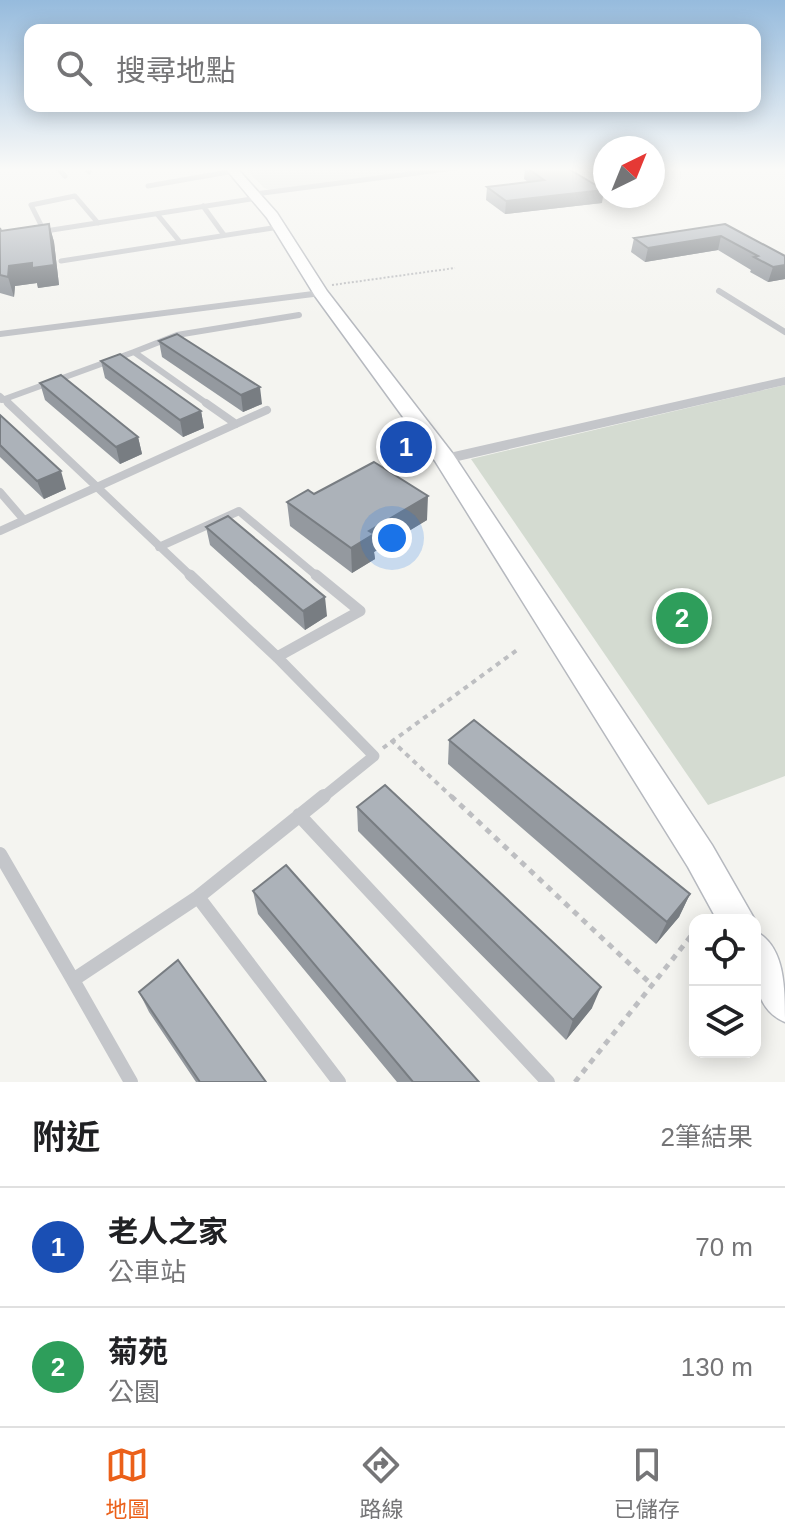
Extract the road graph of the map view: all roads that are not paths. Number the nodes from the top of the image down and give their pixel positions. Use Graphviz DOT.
graph roads {
  1 [pos="38,218"];
  2 [pos="94,218"];
  3 [pos="128,218"];
  4 [pos="161,218"];
  5 [pos="212,218"];
  6 [pos="273,218"];
  7 [pos="98,223"];
  8 [pos="279,227"];
  9 [pos="44,231"];
  10 [pos="29,233"];
  11 [pos="224,235"];
  12 [pos="180,242"];
  13 [pos="61,261"];
  14 [pos="319,290"];
  15 [pos="719,291"];
  16 [pos="299,315"];
  17 [pos="785,332"];
  18 [pos="0,334"];
  19 [pos="134,352"];
  20 [pos="785,381"];
  21 [pos="1,399"];
  22 [pos="267,410"];
  23 [pos="236,424"];
  24 [pos="445,459"];
  25 [pos="97,487"];
  26 [pos="0,492"];
  27 [pos="24,520"];
  28 [pos="0,531"];
  29 [pos="159,547"];
  30 [pos="277,657"];
  31 [pos="299,815"];
  32 [pos="0,854"];
  33 [pos="198,897"];
  34 [pos="734,914"];
  35 [pos="761,960"];
  36 [pos="73,980"];
  37 [pos="785,1002"];
  38 [pos="131,1082"];
  39 [pos="339,1082"];
  40 [pos="548,1082"];
  1 -- 9 [label="lane"];
  2 -- 7 [label="lane"];
  3 -- 7 [label="lane"];
  4 -- 12 [label="lane"];
  5 -- 11 [label="lane"];
  6 -- 8 [label="main road"];
  7 -- 9 [label="lane"];
  8 -- 11 [label="lane"];
  8 -- 14 [label="main road"];
  9 -- 10 [label="lane"];
  11 -- 12 [label="lane"];
  12 -- 13 [label="lane"];
  14 -- 18 [label="lane"];
  14 -- 24 [label="main road"];
  15 -- 17 [label="lane"];
  16 -- 19 [label="lane"];
  19 -- 21 [label="lane"];
  19 -- 23 [label="lane"];
  20 -- 24 [label="street"];
  21 -- 25 [label="lane"];
  22 -- 23 [label="lane"];
  23 -- 25 [label="lane"];
  24 -- 34 [label="main road"];
  25 -- 27 [label="lane"];
  25 -- 29 [label="lane"];
  26 -- 27 [label="lane"];
  27 -- 28 [label="lane"];
  29 -- 30 [label="lane"];
  29 -- 30 [label="lane"];
  30 -- 31 [label="lane"];
  31 -- 33 [label="lane"];
  31 -- 40 [label="lane"];
  32 -- 36 [label="lane"];
  33 -- 36 [label="lane"];
  33 -- 39 [label="lane"];
  35 -- 37 [label="main road"];
  36 -- 38 [label="lane"];
}
